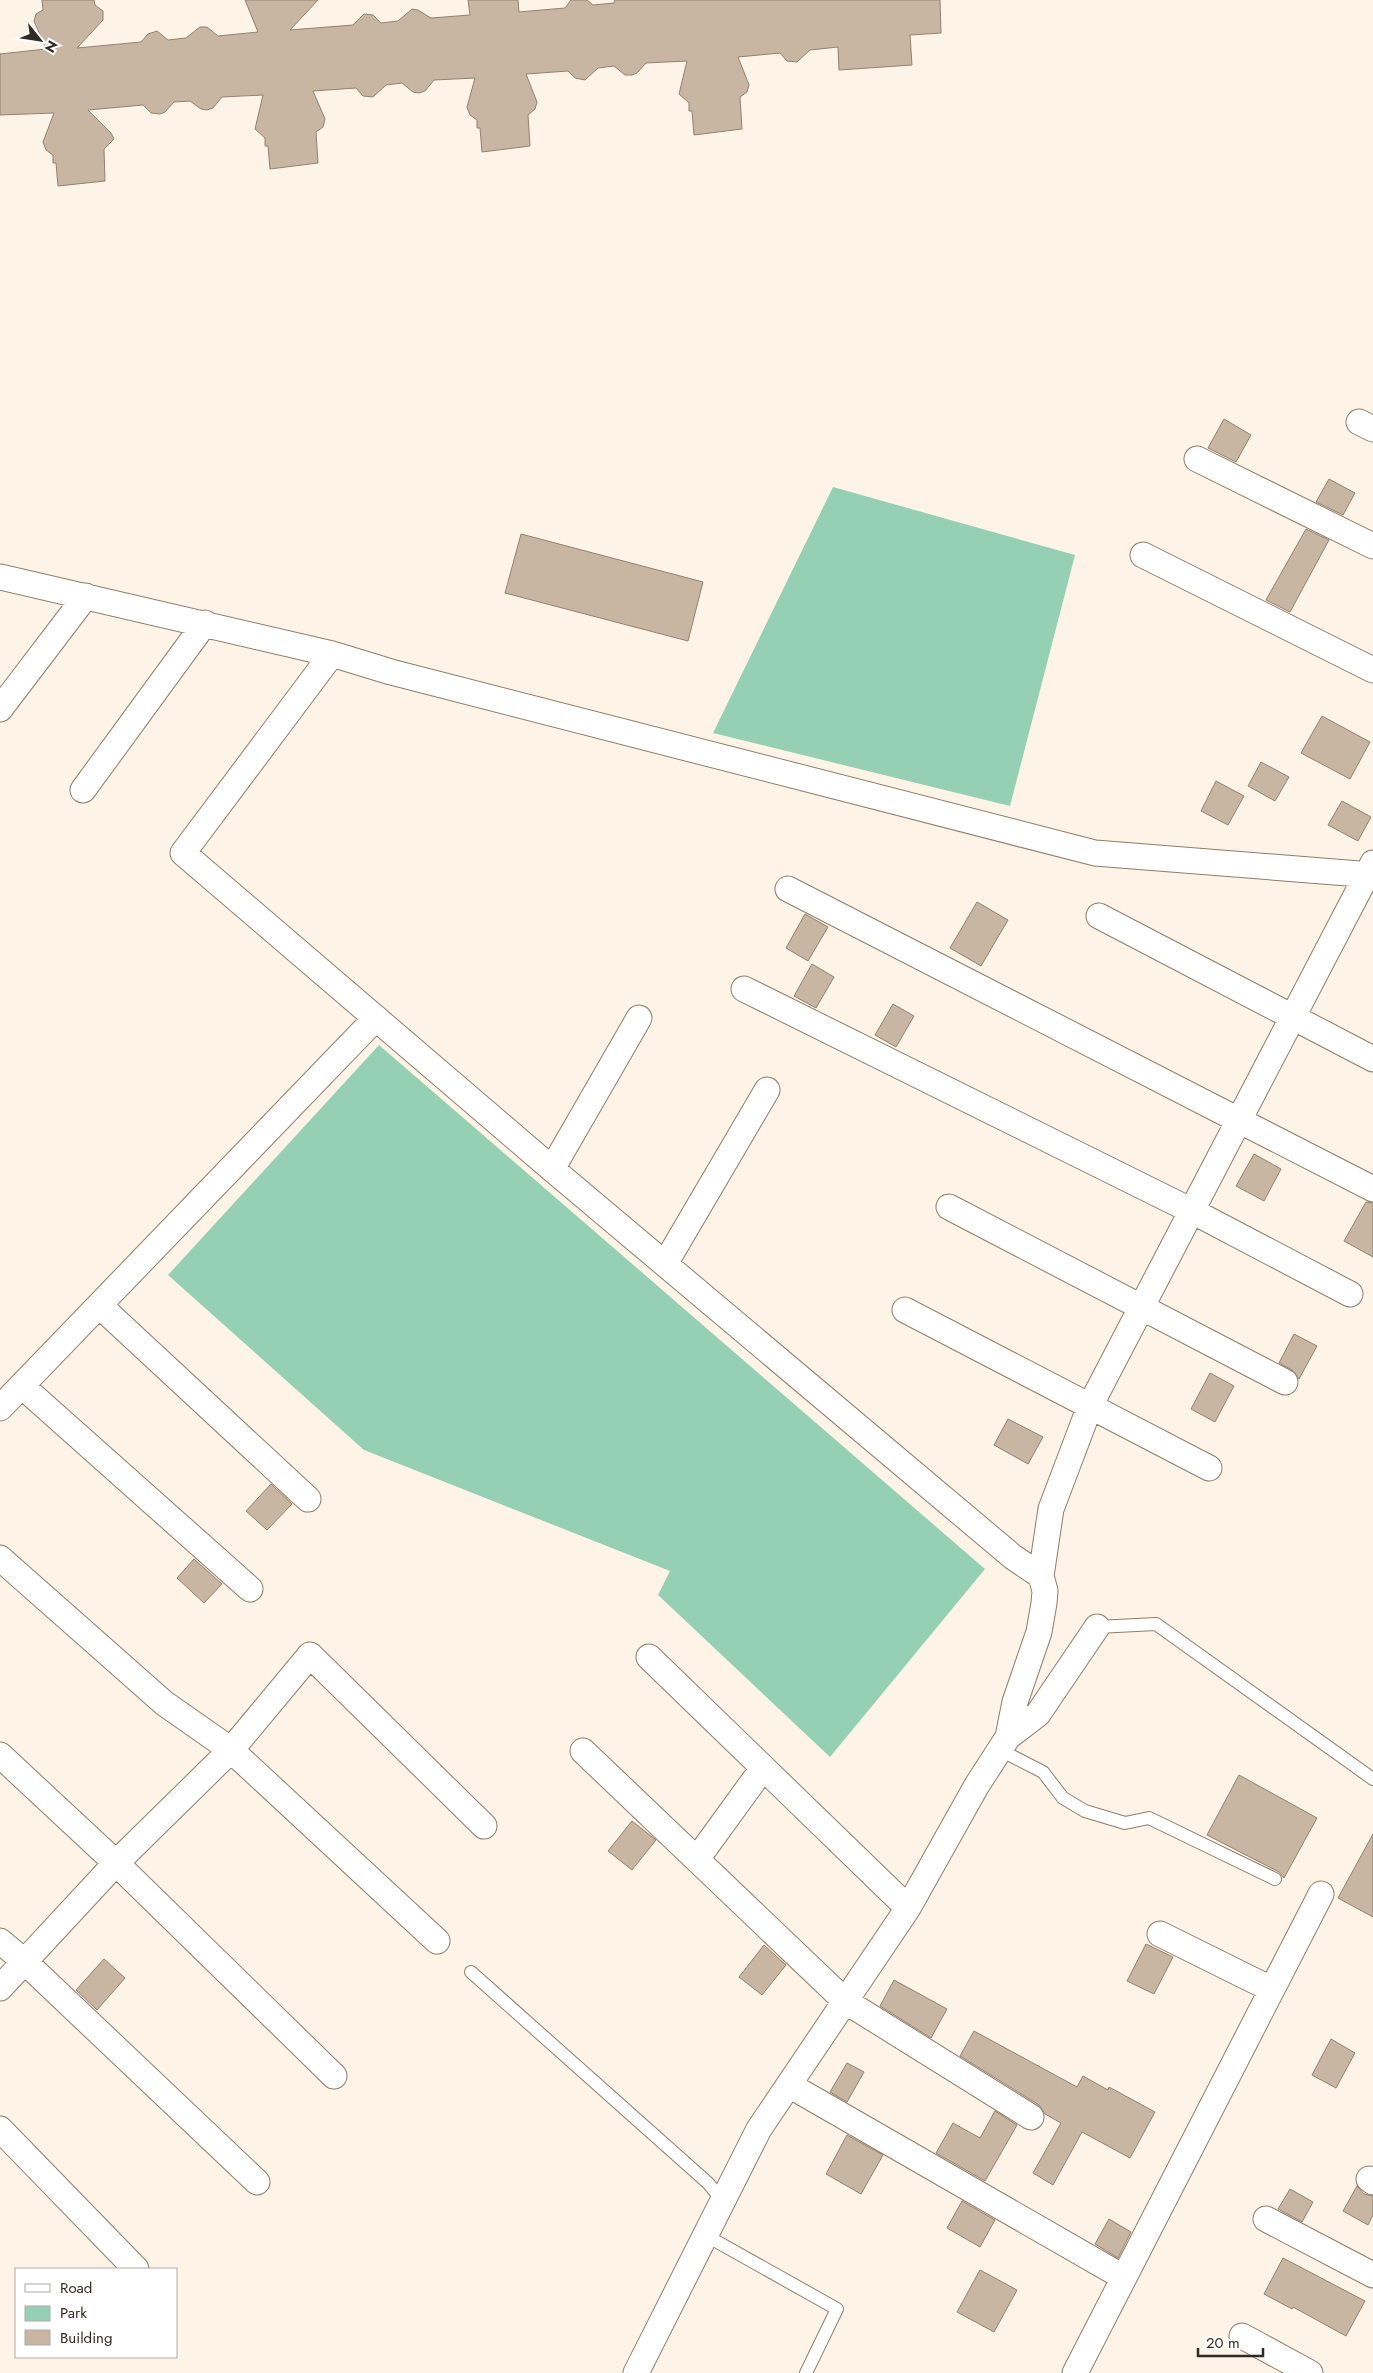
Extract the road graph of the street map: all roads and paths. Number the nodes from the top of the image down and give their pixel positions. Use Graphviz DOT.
graph roads {
  1 [pos="1197,459"];
  2 [pos="1373,546"];
  3 [pos="1143,556"];
  4 [pos="0,577"];
  5 [pos="86,596"];
  6 [pos="205,623"];
  7 [pos="332,654"];
  8 [pos="1373,670"];
  9 [pos="0,709"];
  10 [pos="83,790"];
  11 [pos="1369,880"];
  12 [pos="788,889"];
  13 [pos="1099,916"];
  14 [pos="744,989"];
  15 [pos="1293,1017"];
  16 [pos="376,1018"];
  17 [pos="639,1018"];
  18 [pos="1373,1059"];
  19 [pos="767,1090"];
  20 [pos="1240,1119"];
  21 [pos="552,1169"];
  22 [pos="1373,1189"];
  23 [pos="949,1207"];
  24 [pos="1192,1211"];
  25 [pos="665,1264"];
  26 [pos="1350,1294"];
  27 [pos="100,1306"];
  28 [pos="1142,1307"];
  29 [pos="905,1310"];
  30 [pos="1285,1382"];
  31 [pos="22,1386"];
  32 [pos="1090,1406"];
  33 [pos="0,1408"];
  34 [pos="1209,1468"];
  35 [pos="308,1499"];
  36 [pos="0,1558"];
  37 [pos="1041,1576"];
  38 [pos="250,1589"];
  39 [pos="1096,1627"];
  40 [pos="648,1657"];
  41 [pos="1004,1744"];
  42 [pos="231,1750"];
  43 [pos="584,1751"];
  44 [pos="0,1756"];
  45 [pos="763,1768"];
  46 [pos="1373,1778"];
  47 [pos="484,1826"];
  48 [pos="697,1859"];
  49 [pos="116,1863"];
  50 [pos="1275,1879"];
  51 [pos="1321,1894"];
  52 [pos="908,1908"];
  53 [pos="1160,1934"];
  54 [pos="0,1941"];
  55 [pos="437,1941"];
  56 [pos="24,1961"];
  57 [pos="471,1972"];
  58 [pos="0,1988"];
  59 [pos="1271,1989"];
  60 [pos="845,2001"];
  61 [pos="334,2076"];
  62 [pos="789,2085"];
  63 [pos="1031,2117"];
  64 [pos="0,2129"];
  65 [pos="257,2182"];
  66 [pos="723,2201"];
  67 [pos="1266,2219"];
  68 [pos="705,2235"];
  69 [pos="135,2268"];
  70 [pos="1373,2275"];
  71 [pos="1123,2277"];
  72 [pos="1242,2336"];
  73 [pos="1077,2372"];
  74 [pos="636,2373"];
  75 [pos="806,2373"];
  76 [pos="1310,2373"];
  1 -- 2 [label="street"];
  3 -- 8 [label="street"];
  4 -- 5 [label="street"];
  5 -- 6 [label="street"];
  5 -- 9 [label="street"];
  6 -- 7 [label="street"];
  6 -- 10 [label="street"];
  7 -- 11 [label="street"];
  7 -- 16 [label="street"];
  11 -- 15 [label="street"];
  12 -- 20 [label="street"];
  13 -- 15 [label="street"];
  14 -- 24 [label="street"];
  15 -- 18 [label="street"];
  15 -- 20 [label="street"];
  16 -- 21 [label="street"];
  16 -- 27 [label="street"];
  17 -- 21 [label="street"];
  19 -- 25 [label="street"];
  20 -- 22 [label="street"];
  20 -- 24 [label="street"];
  21 -- 25 [label="street"];
  23 -- 28 [label="street"];
  24 -- 26 [label="street"];
  24 -- 28 [label="street"];
  25 -- 37 [label="street"];
  27 -- 31 [label="street"];
  27 -- 35 [label="street"];
  28 -- 30 [label="street"];
  28 -- 32 [label="street"];
  29 -- 32 [label="street"];
  31 -- 33 [label="street"];
  31 -- 38 [label="street"];
  32 -- 34 [label="street"];
  32 -- 37 [label="street"];
  36 -- 42 [label="street"];
  37 -- 41 [label="street"];
  39 -- 41 [label="street"];
  39 -- 46 [label="lane"];
  40 -- 45 [label="street"];
  41 -- 50 [label="lane"];
  41 -- 52 [label="street"];
  42 -- 47 [label="street"];
  42 -- 49 [label="street"];
  42 -- 55 [label="street"];
  43 -- 48 [label="street"];
  44 -- 49 [label="street"];
  45 -- 48 [label="street"];
  45 -- 52 [label="street"];
  48 -- 60 [label="street"];
  49 -- 56 [label="street"];
  49 -- 61 [label="street"];
  51 -- 59 [label="street"];
  52 -- 60 [label="street"];
  53 -- 59 [label="street"];
  54 -- 56 [label="street"];
  56 -- 58 [label="street"];
  56 -- 65 [label="street"];
  57 -- 66 [label="lane"];
  59 -- 71 [label="street"];
  60 -- 62 [label="street"];
  60 -- 63 [label="street"];
  62 -- 66 [label="street"];
  62 -- 71 [label="street"];
  64 -- 69 [label="street"];
  66 -- 68 [label="street"];
  67 -- 70 [label="street"];
  68 -- 74 [label="street"];
  68 -- 75 [label="lane"];
  71 -- 73 [label="street"];
  72 -- 76 [label="street"];
}
